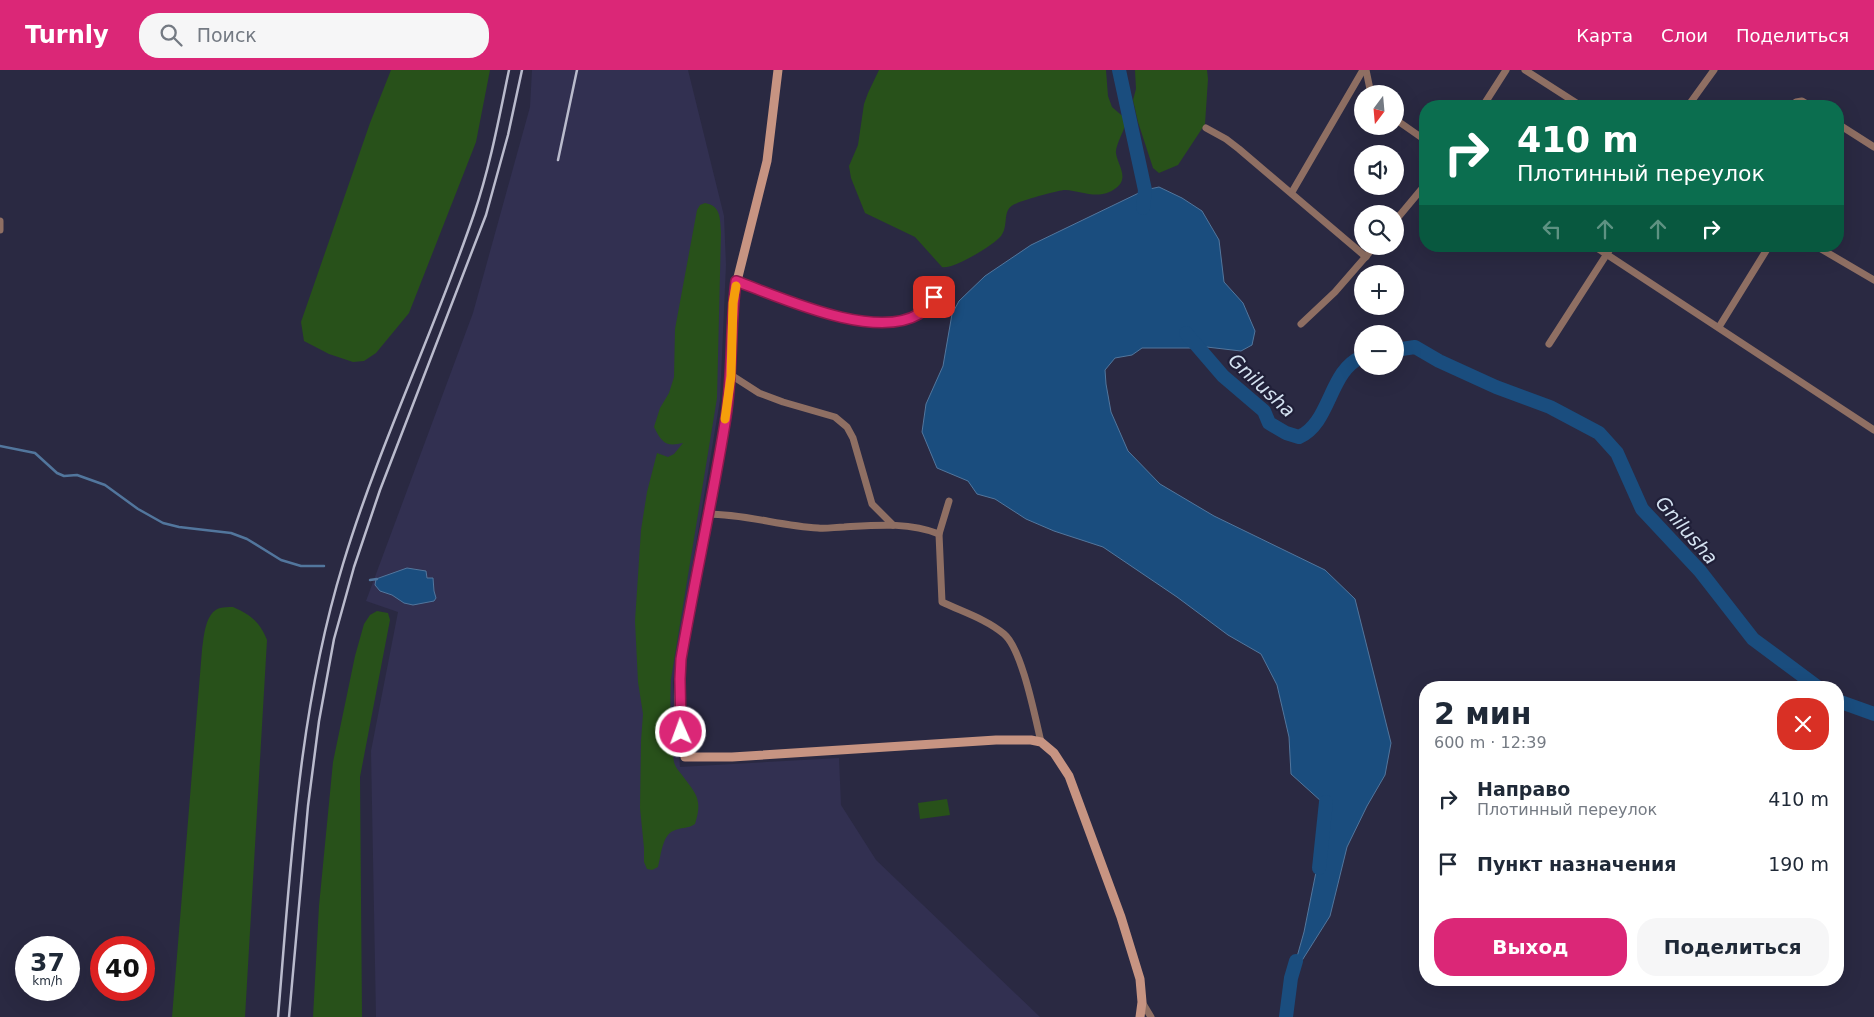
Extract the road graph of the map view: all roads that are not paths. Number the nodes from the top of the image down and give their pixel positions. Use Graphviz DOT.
graph roads {
  1 [pos="778,70"];
  2 [pos="1365,70"];
  3 [pos="1506,70"];
  4 [pos="1525,70"];
  5 [pos="1714,70"];
  6 [pos="1369,85"];
  7 [pos="1487,100"];
  8 [pos="1572,100"];
  9 [pos="1692,100"];
  10 [pos="1404,125"];
  11 [pos="1206,128"];
  12 [pos="1844,128"];
  13 [pos="1419,136"];
  14 [pos="1874,147"];
  15 [pos="1292,192"];
  16 [pos="1419,192"];
  17 [pos="1404,211"];
  18 [pos="0,220"];
  19 [pos="0,230"];
  20 [pos="1604,252"];
  21 [pos="1766,252"];
  22 [pos="1826,252"];
  23 [pos="1607,254"];
  24 [pos="1366,257"];
  25 [pos="1874,280"];
  26 [pos="736,281"];
  27 [pos="941,288"];
  28 [pos="1301,324"];
  29 [pos="1719,328"];
  30 [pos="1548,344"];
  31 [pos="731,376"];
  32 [pos="1874,430"];
  33 [pos="949,501"];
  34 [pos="708,514"];
  35 [pos="893,525"];
  36 [pos="939,534"];
  37 [pos="1041,742"];
  38 [pos="1142,1002"];
  39 [pos="1140,1017"];
  40 [pos="1151,1017"];
  1 -- 26 [label="street"];
  2 -- 6 [label="street"];
  2 -- 15 [label="street"];
  3 -- 7 [label="street"];
  4 -- 8 [label="street"];
  5 -- 9 [label="street"];
  10 -- 13 [label="street"];
  11 -- 15 [label="street"];
  12 -- 14 [label="street"];
  15 -- 24 [label="street"];
  16 -- 17 [label="street"];
  18 -- 19 [label="street"];
  20 -- 23 [label="street"];
  21 -- 29 [label="street"];
  22 -- 25 [label="street"];
  23 -- 29 [label="street"];
  23 -- 30 [label="street"];
  24 -- 28 [label="street"];
  26 -- 27 [label="street"];
  26 -- 31 [label="street"];
  29 -- 32 [label="street"];
  31 -- 34 [label="street"];
  31 -- 35 [label="street"];
  33 -- 36 [label="street"];
  34 -- 35 [label="street"];
  34 -- 37 [label="street"];
  35 -- 36 [label="street"];
  36 -- 37 [label="street"];
  37 -- 38 [label="street"];
  38 -- 39 [label="street"];
  38 -- 40 [label="street"];
}
